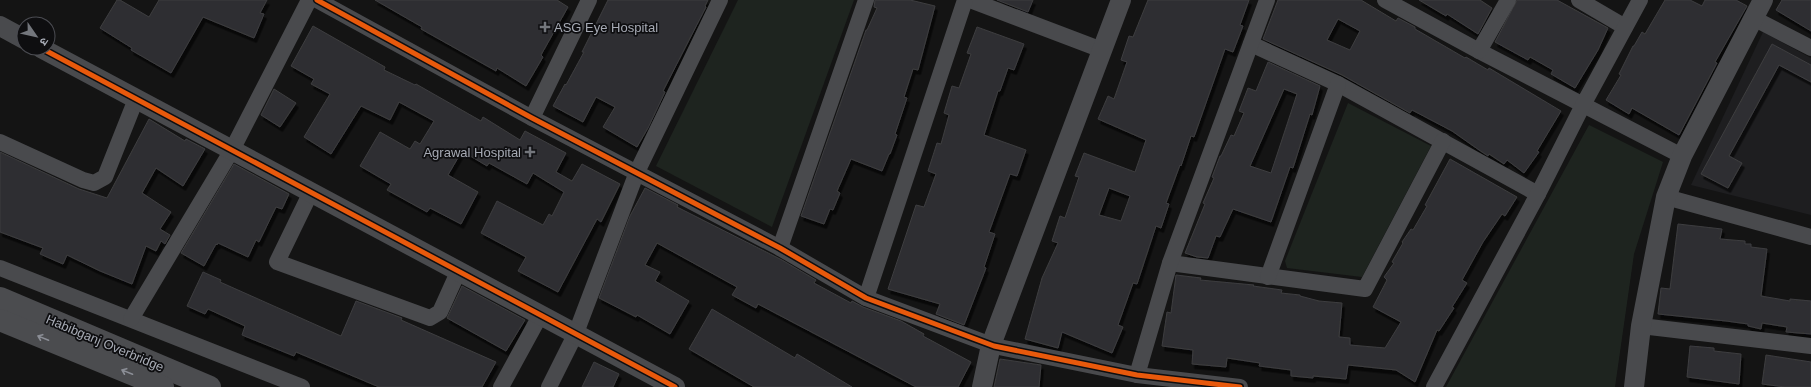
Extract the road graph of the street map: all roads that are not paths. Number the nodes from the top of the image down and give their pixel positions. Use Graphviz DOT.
graph roads {
  1 [pos="309,0"];
  2 [pos="317,0"];
  3 [pos="589,0"];
  4 [pos="720,0"];
  5 [pos="866,0"];
  6 [pos="965,0"];
  7 [pos="970,0"];
  8 [pos="1121,0"];
  9 [pos="1267,0"];
  10 [pos="1508,0"];
  11 [pos="1579,0"];
  12 [pos="1640,0"];
  13 [pos="1763,0"];
  14 [pos="1390,1"];
  15 [pos="1753,18"];
  16 [pos="0,26"];
  17 [pos="1624,27"];
  18 [pos="16,35"];
  19 [pos="1251,44"];
  20 [pos="1811,48"];
  21 [pos="1102,50"];
  22 [pos="1479,51"];
  23 [pos="56,56"];
  24 [pos="1338,84"];
  25 [pos="136,99"];
  26 [pos="1583,105"];
  27 [pos="532,118"];
  28 [pos="1443,141"];
  29 [pos="0,142"];
  30 [pos="232,150"];
  31 [pos="1682,156"];
  32 [pos="637,172"];
  33 [pos="311,192"];
  34 [pos="1538,194"];
  35 [pos="1666,197"];
  36 [pos="1811,237"];
  37 [pos="780,248"];
  38 [pos="1170,263"];
  39 [pos="0,268"];
  40 [pos="459,270"];
  41 [pos="1268,277"];
  42 [pos="0,298"];
  43 [pos="866,298"];
  44 [pos="541,314"];
  45 [pos="131,319"];
  46 [pos="0,320"];
  47 [pos="1641,326"];
  48 [pos="576,333"];
  49 [pos="83,344"];
  50 [pos="991,345"];
  51 [pos="1811,346"];
  52 [pos="1137,375"];
  53 [pos="163,387"];
  54 [pos="210,387"];
  55 [pos="302,387"];
  56 [pos="501,387"];
  57 [pos="550,387"];
  58 [pos="675,387"];
  59 [pos="982,387"];
  60 [pos="1240,387"];
  61 [pos="1434,387"];
  62 [pos="1634,387"];
  1 -- 30 [label="street"];
  2 -- 27 [label="street"];
  3 -- 27 [label="street"];
  4 -- 32 [label="street"];
  5 -- 37 [label="street"];
  6 -- 43 [label="street"];
  7 -- 21 [label="street"];
  8 -- 21 [label="street"];
  9 -- 19 [label="street"];
  10 -- 22 [label="street"];
  11 -- 17 [label="street"];
  12 -- 17 [label="street"];
  13 -- 15 [label="street"];
  14 -- 22 [label="street"];
  15 -- 20 [label="street"];
  15 -- 31 [label="street"];
  16 -- 18 [label="street"];
  17 -- 26 [label="street"];
  19 -- 24 [label="street"];
  19 -- 38 [label="street"];
  21 -- 50 [label="street"];
  22 -- 26 [label="street"];
  23 -- 25 [label="street"];
  24 -- 28 [label="street"];
  24 -- 41 [label="street"];
  25 -- 29 [label="street"];
  25 -- 30 [label="street"];
  26 -- 31 [label="street"];
  26 -- 34 [label="street"];
  27 -- 32 [label="street"];
  28 -- 34 [label="street"];
  28 -- 41 [label="street"];
  30 -- 33 [label="street"];
  30 -- 45 [label="street"];
  31 -- 35 [label="street"];
  32 -- 37 [label="street"];
  32 -- 48 [label="street"];
  33 -- 40 [label="street"];
  33 -- 40 [label="street"];
  34 -- 61 [label="street"];
  35 -- 36 [label="street"];
  35 -- 47 [label="street"];
  37 -- 43 [label="street"];
  38 -- 41 [label="street"];
  38 -- 52 [label="street"];
  39 -- 45 [label="street"];
  40 -- 44 [label="street"];
  42 -- 49 [label="main road, Habibganj Overbridge"];
  43 -- 50 [label="street"];
  44 -- 48 [label="street"];
  44 -- 56 [label="street"];
  45 -- 55 [label="street"];
  49 -- 46 [label="main road, Habibganj Overbridge, one-way"];
  47 -- 51 [label="street"];
  47 -- 62 [label="street"];
  48 -- 57 [label="street"];
  48 -- 58 [label="street"];
  53 -- 49 [label="main road, Habibganj Overbridge, one-way"];
  49 -- 54 [label="main road, Habibganj Overbridge"];
  50 -- 52 [label="street"];
  50 -- 59 [label="street"];
  52 -- 60 [label="street"];
}
